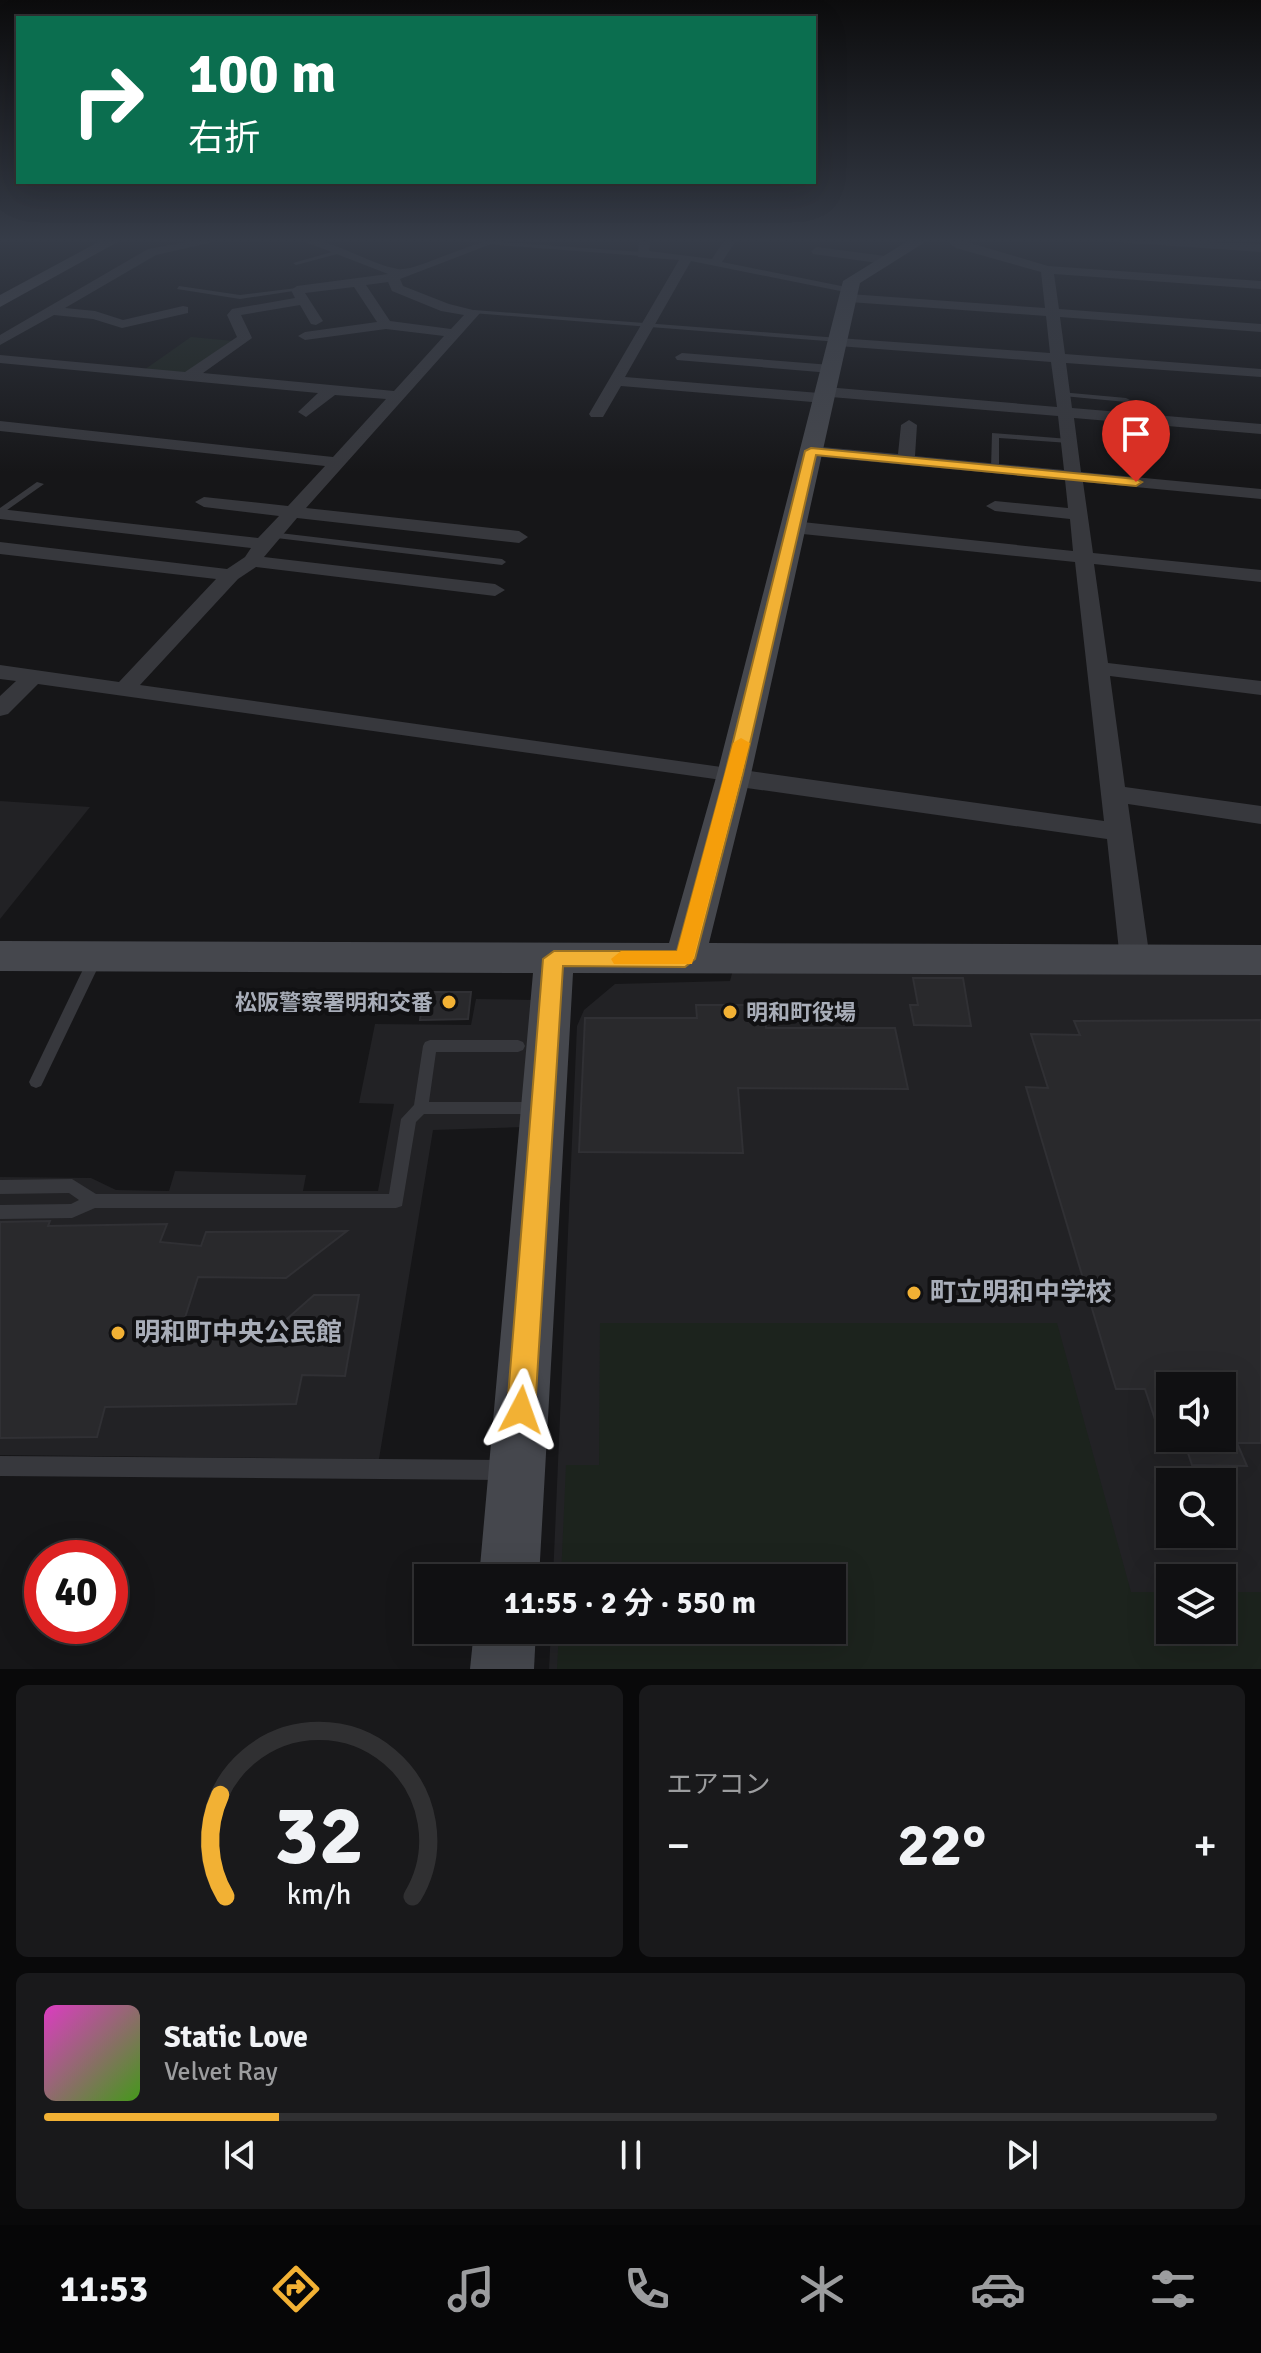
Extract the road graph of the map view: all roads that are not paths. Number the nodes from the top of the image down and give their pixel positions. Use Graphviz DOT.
graph roads {
  1 [pos="41,317"];
  2 [pos="101,317"];
  3 [pos="153,317"];
  4 [pos="235,317"];
  5 [pos="313,317"];
  6 [pos="381,317"];
  7 [pos="469,317"];
  8 [pos="539,317"];
  9 [pos="653,317"];
  10 [pos="844,317"];
  11 [pos="1054,317"];
  12 [pos="1112,317"];
  13 [pos="1196,317"];
  14 [pos="316,321"];
  15 [pos="1199,324"];
  16 [pos="386,325"];
  17 [pos="648,325"];
  18 [pos="1260,330"];
  19 [pos="453,333"];
  20 [pos="305,336"];
  21 [pos="0,341"];
  22 [pos="701,343"];
  23 [pos="836,351"];
  24 [pos="682,357"];
  25 [pos="1058,358"];
  26 [pos="0,359"];
  27 [pos="1261,373"];
  28 [pos="189,376"];
  29 [pos="614,381"];
  30 [pos="331,390"];
  31 [pos="1063,394"];
  32 [pos="825,395"];
  33 [pos="400,396"];
  34 [pos="1126,400"];
  35 [pos="306,412"];
  36 [pos="1066,412"];
  37 [pos="597,414"];
  38 [pos="909,425"];
  39 [pos="0,426"];
  40 [pos="1261,429"];
  41 [pos="1069,441"];
  42 [pos="811,451"];
  43 [pos="906,460"];
  44 [pos="337,462"];
  45 [pos="995,469"];
  46 [pos="1074,477"];
  47 [pos="40,484"];
  48 [pos="1261,494"];
  49 [pos="204,502"];
  50 [pos="995,506"];
  51 [pos="293,512"];
  52 [pos="0,513"];
  53 [pos="1078,514"];
  54 [pos="793,527"];
  55 [pos="519,537"];
  56 [pos="262,546"];
  57 [pos="0,548"];
  58 [pos="1085,558"];
  59 [pos="502,562"];
  60 [pos="231,575"];
  61 [pos="1261,576"];
  62 [pos="495,590"];
  63 [pos="1099,668"];
  64 [pos="0,672"];
  65 [pos="33,676"];
  66 [pos="1261,688"];
  67 [pos="124,689"];
  68 [pos="0,709"];
  69 [pos="734,776"];
  70 [pos="1114,794"];
  71 [pos="1261,815"];
  72 [pos="1119,832"];
  73 [pos="0,956"];
  74 [pos="96,957"];
  75 [pos="554,959"];
  76 [pos="685,959"];
  77 [pos="1135,960"];
  78 [pos="1261,960"];
  79 [pos="518,1046"];
  80 [pos="36,1082"];
  81 [pos="421,1108"];
  82 [pos="542,1108"];
  83 [pos="0,1187"];
  84 [pos="94,1201"];
  85 [pos="0,1212"];
  86 [pos="0,1466"];
  87 [pos="517,1470"];
  88 [pos="510,1564"];
  89 [pos="504,1644"];
  90 [pos="502,1669"];
  1 -- 21 [label="street"];
  2 -- 3 [label="street"];
  4 -- 28 [label="street"];
  5 -- 14 [label="street"];
  6 -- 16 [label="street"];
  7 -- 19 [label="street"];
  8 -- 17 [label="lane"];
  9 -- 17 [label="street"];
  10 -- 23 [label="street"];
  11 -- 25 [label="street"];
  12 -- 15 [label="street"];
  13 -- 15 [label="street"];
  15 -- 18 [label="street"];
  16 -- 19 [label="street"];
  16 -- 20 [label="street"];
  17 -- 23 [label="lane"];
  17 -- 29 [label="street"];
  19 -- 33 [label="street"];
  22 -- 23 [label="street"];
  23 -- 24 [label="street"];
  23 -- 25 [label="street"];
  23 -- 32 [label="street"];
  25 -- 27 [label="street"];
  25 -- 31 [label="street"];
  26 -- 28 [label="street"];
  28 -- 30 [label="street"];
  29 -- 32 [label="street"];
  29 -- 37 [label="street"];
  30 -- 33 [label="street"];
  30 -- 35 [label="street"];
  31 -- 34 [label="lane"];
  31 -- 36 [label="street"];
  32 -- 36 [label="street"];
  32 -- 42 [label="street"];
  33 -- 44 [label="street"];
  36 -- 40 [label="street"];
  36 -- 41 [label="street"];
  38 -- 43 [label="street"];
  39 -- 44 [label="street"];
  41 -- 45 [label="lane"];
  41 -- 46 [label="street"];
  42 -- 43 [label="street"];
  42 -- 54 [label="street"];
  43 -- 45 [label="street"];
  44 -- 51 [label="street"];
  45 -- 46 [label="street"];
  46 -- 48 [label="street"];
  46 -- 53 [label="street"];
  47 -- 52 [label="lane"];
  49 -- 51 [label="street"];
  50 -- 53 [label="street"];
  51 -- 55 [label="street"];
  51 -- 56 [label="street"];
  52 -- 56 [label="street"];
  53 -- 58 [label="street"];
  54 -- 58 [label="street"];
  54 -- 69 [label="street"];
  56 -- 59 [label="lane"];
  56 -- 60 [label="street"];
  56 -- 62 [label="street"];
  57 -- 60 [label="street"];
  58 -- 61 [label="street"];
  58 -- 63 [label="street"];
  60 -- 67 [label="street"];
  63 -- 66 [label="street"];
  63 -- 70 [label="street"];
  64 -- 65 [label="street"];
  65 -- 67 [label="street"];
  65 -- 68 [label="street"];
  67 -- 69 [label="street"];
  69 -- 72 [label="street"];
  69 -- 76 [label="street"];
  70 -- 71 [label="street"];
  70 -- 72 [label="street"];
  72 -- 77 [label="street"];
  73 -- 74 [label="street"];
  74 -- 75 [label="street"];
  74 -- 80 [label="lane"];
  75 -- 76 [label="street"];
  75 -- 82 [label="street"];
  76 -- 77 [label="street"];
  77 -- 78 [label="street"];
  79 -- 81 [label="lane"];
  81 -- 82 [label="lane"];
  81 -- 84 [label="lane"];
  82 -- 87 [label="street"];
  83 -- 84 [label="lane"];
  84 -- 85 [label="lane"];
  86 -- 87 [label="lane"];
  87 -- 88 [label="street"];
  89 -- 90 [label="street"];
}
